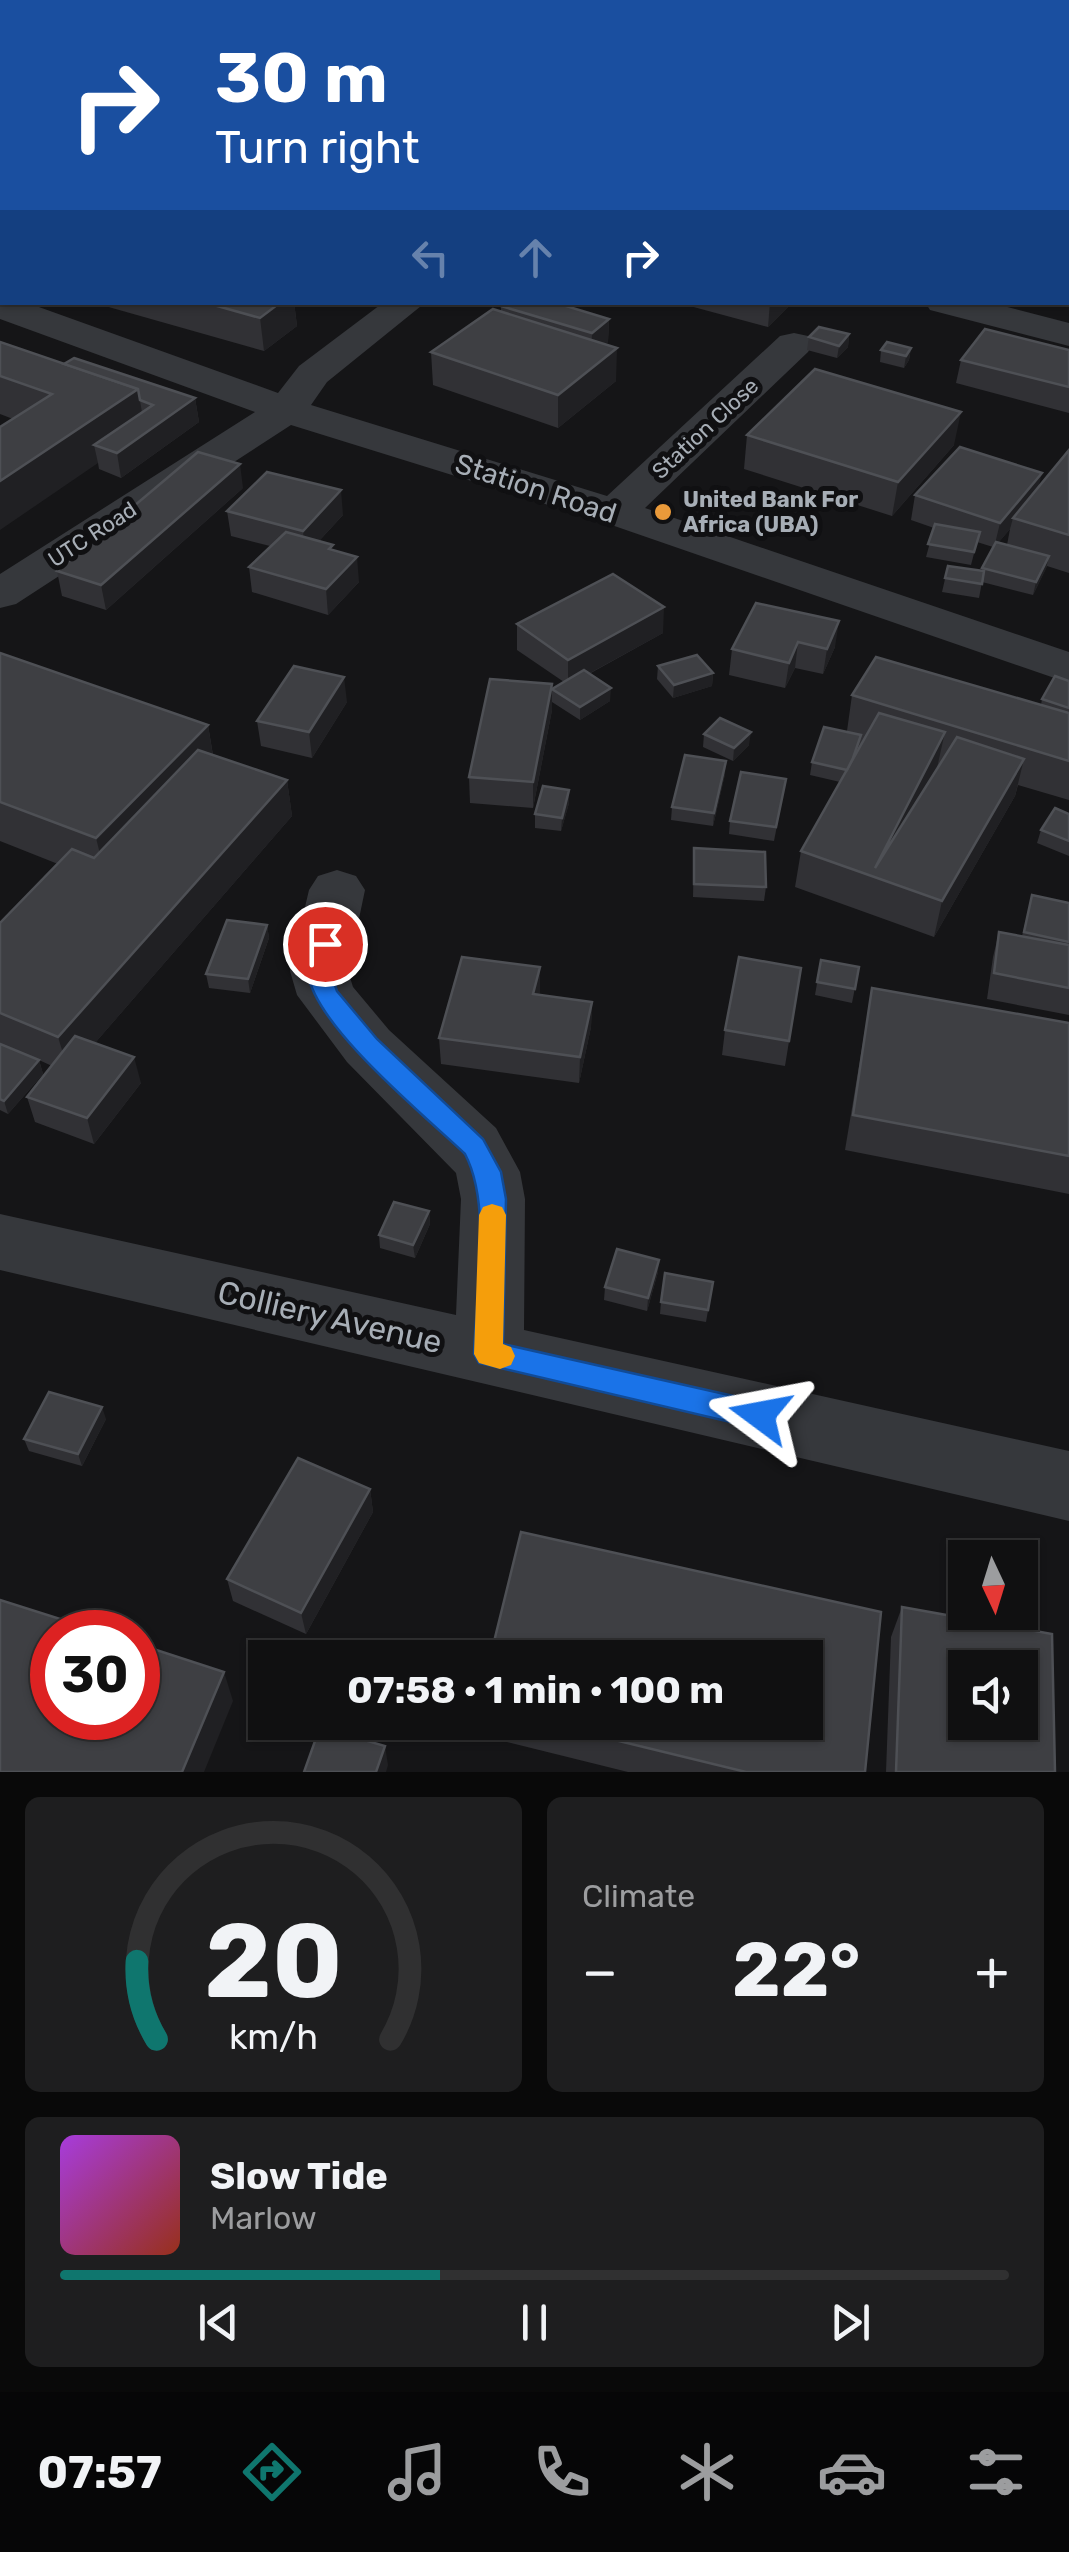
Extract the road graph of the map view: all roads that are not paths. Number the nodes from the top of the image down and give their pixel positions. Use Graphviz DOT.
graph roads {
  1 [pos="404,305"];
  2 [pos="954,305"];
  3 [pos="0,306"];
  4 [pos="55,312"];
  5 [pos="1069,335"];
  6 [pos="794,344"];
  7 [pos="286,410"];
  8 [pos="615,512"];
  9 [pos="0,594"];
  10 [pos="1069,668"];
  11 [pos="337,890"];
  12 [pos="0,1242"];
  13 [pos="489,1354"];
  14 [pos="1069,1486"];
  1 -- 7 [label="street, UTC Road"];
  2 -- 5 [label="street"];
  3 -- 4 [label="street, Station Road"];
  4 -- 7 [label="street, Station Road"];
  6 -- 8 [label="street, Station Close"];
  7 -- 8 [label="street, Station Road"];
  7 -- 9 [label="street, UTC Road"];
  8 -- 10 [label="street, Station Road"];
  11 -- 13 [label="street"];
  12 -- 13 [label="street, Colliery Avenue"];
  13 -- 14 [label="street, Colliery Avenue"];
}
